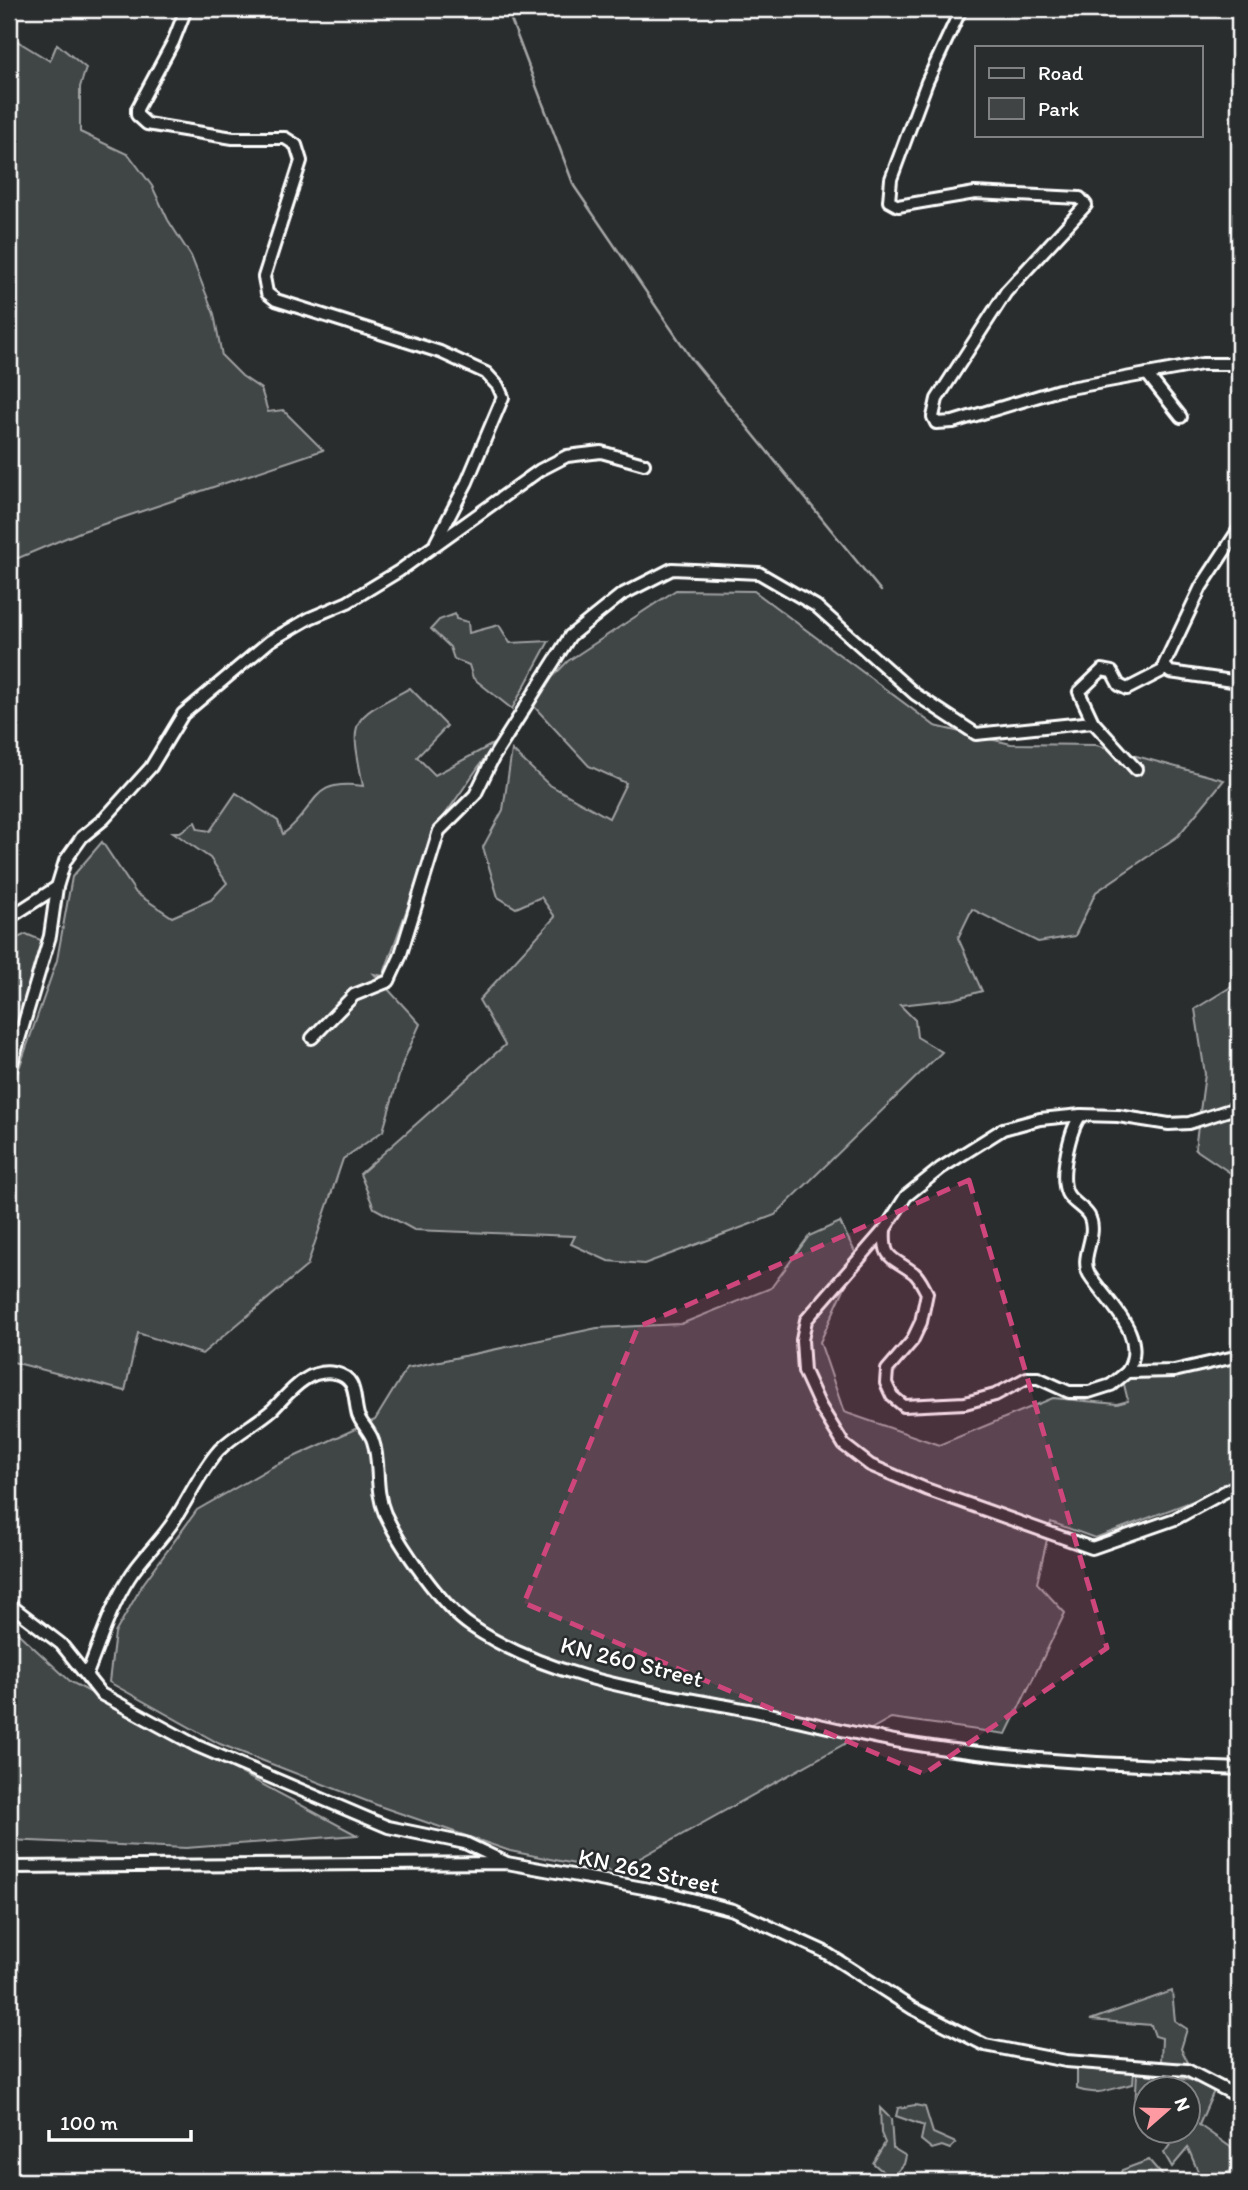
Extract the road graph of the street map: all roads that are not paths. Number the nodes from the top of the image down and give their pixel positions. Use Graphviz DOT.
graph roads {
  1 [pos="186,9"];
  2 [pos="961,9"];
  3 [pos="1239,364"];
  4 [pos="1147,374"];
  5 [pos="1181,417"];
  6 [pos="644,464"];
  7 [pos="1239,529"];
  8 [pos="435,545"];
  9 [pos="1166,669"];
  10 [pos="1239,682"];
  11 [pos="1093,722"];
  12 [pos="1136,769"];
  13 [pos="57,887"];
  14 [pos="9,918"];
  15 [pos="312,1038"];
  16 [pos="9,1073"];
  17 [pos="1239,1107"];
  18 [pos="1081,1115"];
  19 [pos="885,1229"];
  20 [pos="1239,1356"];
  21 [pos="1127,1372"];
  22 [pos="1239,1484"];
  23 [pos="9,1604"];
  24 [pos="87,1674"];
  25 [pos="1239,1769"];
  26 [pos="508,1863"];
  27 [pos="9,1867"];
  28 [pos="1239,2098"];
  1 -- 8 [label="street"];
  2 -- 4 [label="street"];
  3 -- 4 [label="street"];
  4 -- 5 [label="street"];
  6 -- 8 [label="street"];
  7 -- 9 [label="street"];
  8 -- 13 [label="street"];
  9 -- 10 [label="street"];
  9 -- 11 [label="street"];
  11 -- 12 [label="street"];
  11 -- 15 [label="street"];
  13 -- 14 [label="street"];
  13 -- 16 [label="street"];
  17 -- 18 [label="street"];
  18 -- 19 [label="street"];
  18 -- 21 [label="street"];
  19 -- 21 [label="street"];
  19 -- 22 [label="street"];
  20 -- 21 [label="street"];
  23 -- 24 [label="street"];
  24 -- 25 [label="street, KN 260 Street"];
  24 -- 26 [label="street"];
  26 -- 27 [label="street, KN 262 Street"];
  26 -- 28 [label="street, KN 262 Street"];
}
